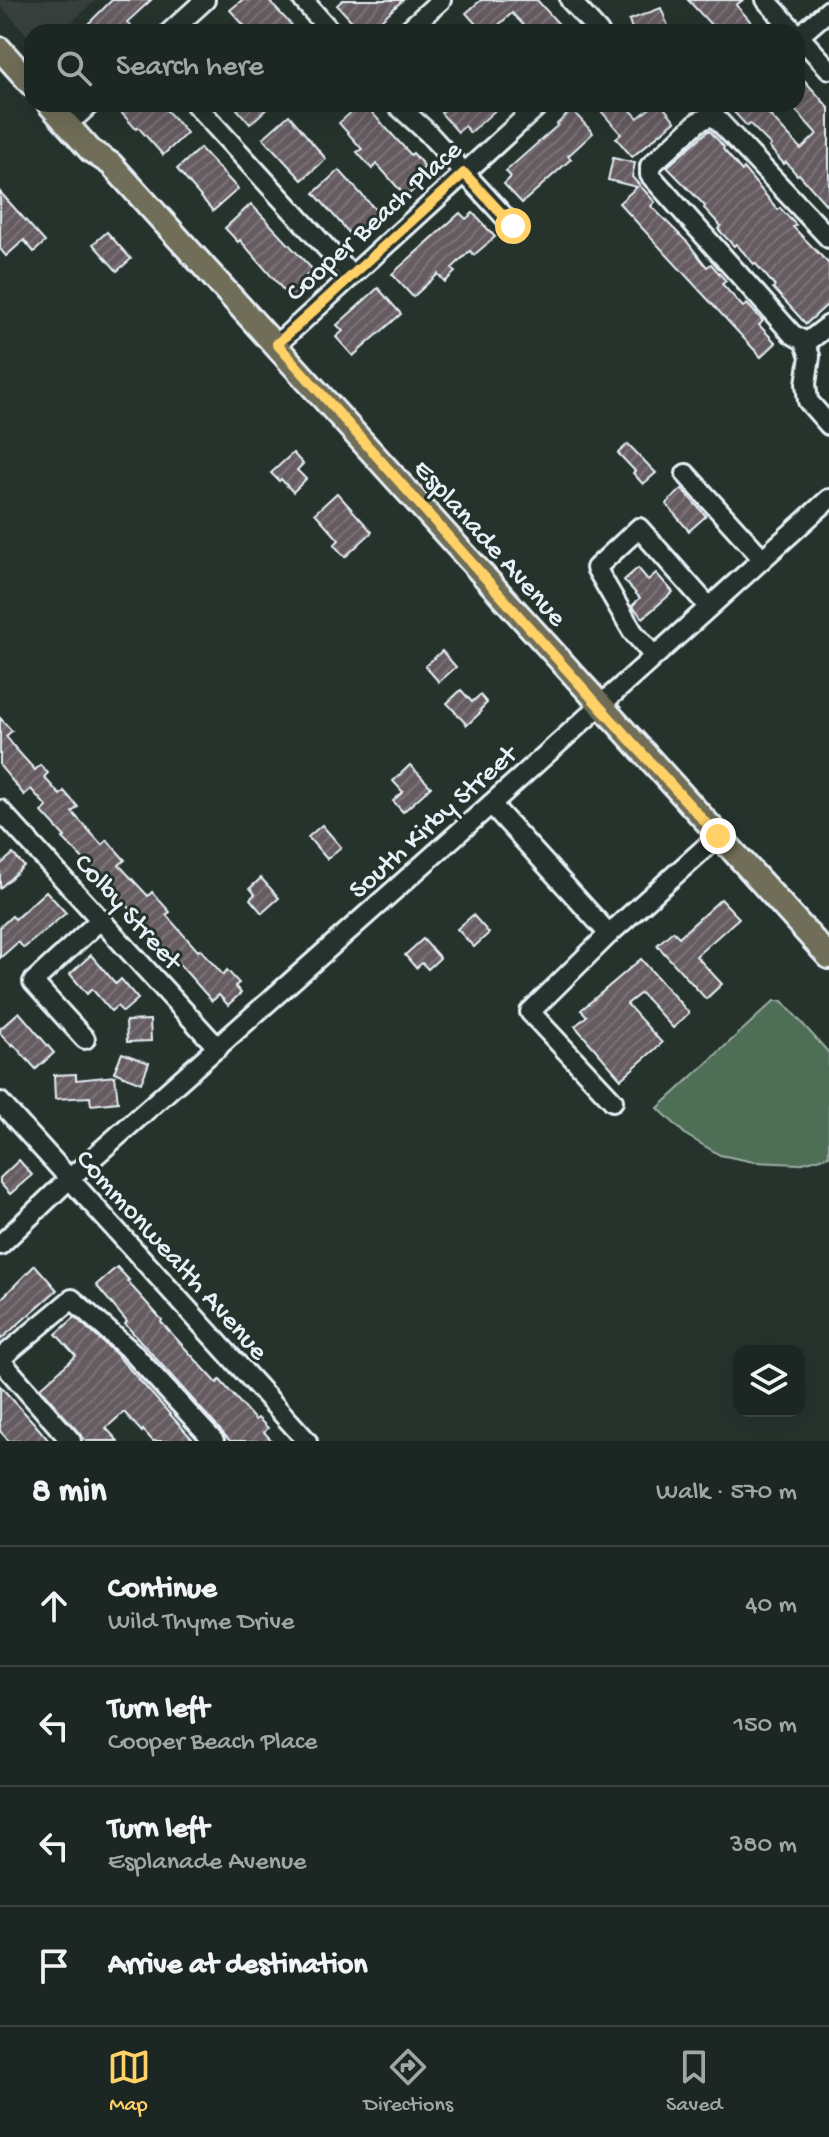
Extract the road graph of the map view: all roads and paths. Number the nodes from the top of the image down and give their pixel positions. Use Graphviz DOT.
graph roads {
  1 [pos="205,0"];
  2 [pos="303,0"];
  3 [pos="441,0"];
  4 [pos="570,0"];
  5 [pos="766,0"];
  6 [pos="829,10"];
  7 [pos="179,24"];
  8 [pos="324,24"];
  9 [pos="415,24"];
  10 [pos="592,24"];
  11 [pos="788,24"];
  12 [pos="805,28"];
  13 [pos="0,29"];
  14 [pos="805,43"];
  15 [pos="0,49"];
  16 [pos="24,56"];
  17 [pos="829,69"];
  18 [pos="24,76"];
  19 [pos="56,112"];
  20 [pos="81,112"];
  21 [pos="202,112"];
  22 [pos="405,112"];
  23 [pos="531,112"];
  24 [pos="111,164"];
  25 [pos="464,173"];
  26 [pos="513,226"];
  27 [pos="829,238"];
  28 [pos="351,275"];
  29 [pos="829,325"];
  30 [pos="804,341"];
  31 [pos="277,344"];
  32 [pos="829,425"];
  33 [pos="686,474"];
  34 [pos="829,499"];
  35 [pos="762,558"];
  36 [pos="708,606"];
  37 [pos="654,656"];
  38 [pos="599,706"];
  39 [pos="491,804"];
  40 [pos="1,813"];
  41 [pos="718,836"];
  42 [pos="100,920"];
  43 [pos="609,934"];
  44 [pos="829,957"];
  45 [pos="85,1039"];
  46 [pos="218,1048"];
  47 [pos="613,1101"];
  48 [pos="0,1102"];
  49 [pos="68,1180"];
  50 [pos="0,1245"];
  51 [pos="0,1360"];
  52 [pos="71,1441"];
  53 [pos="214,1441"];
  54 [pos="307,1441"];
  1 -- 7 [label="street"];
  2 -- 8 [label="street"];
  3 -- 9 [label="street"];
  4 -- 10 [label="street"];
  5 -- 11 [label="street"];
  6 -- 12 [label="street"];
  13 -- 16 [label="main road"];
  14 -- 17 [label="street"];
  15 -- 18 [label="main road"];
  19 -- 24 [label="main road, Esplanade Avenue"];
  20 -- 24 [label="main road, Esplanade Avenue"];
  21 -- 28 [label="street"];
  22 -- 25 [label="street"];
  23 -- 25 [label="street, Cooper Beach Place"];
  24 -- 31 [label="main road, Esplanade Avenue"];
  25 -- 26 [label="street"];
  25 -- 28 [label="street, Cooper Beach Place"];
  27 -- 30 [label="street"];
  28 -- 31 [label="street, Cooper Beach Place"];
  29 -- 30 [label="street"];
  30 -- 32 [label="street"];
  31 -- 38 [label="main road, Esplanade Avenue"];
  33 -- 35 [label="street"];
  34 -- 35 [label="street, South Kirby Street"];
  35 -- 36 [label="street, South Kirby Street"];
  36 -- 37 [label="street, South Kirby Street"];
  36 -- 37 [label="street"];
  37 -- 38 [label="street, South Kirby Street"];
  38 -- 39 [label="street, South Kirby Street"];
  38 -- 41 [label="main road, Esplanade Avenue"];
  39 -- 43 [label="street"];
  39 -- 46 [label="street, South Kirby Street"];
  40 -- 42 [label="street, Colby Street"];
  41 -- 43 [label="street"];
  41 -- 44 [label="main road, Esplanade Avenue"];
  42 -- 45 [label="street"];
  42 -- 46 [label="street, Colby Street"];
  43 -- 47 [label="street"];
  46 -- 49 [label="street, South Kirby Street"];
  48 -- 49 [label="street, Commonwealth Avenue"];
  49 -- 50 [label="street, South Kirby Street"];
  49 -- 54 [label="street, Commonwealth Avenue"];
  51 -- 52 [label="street"];
  51 -- 53 [label="street"];
}
